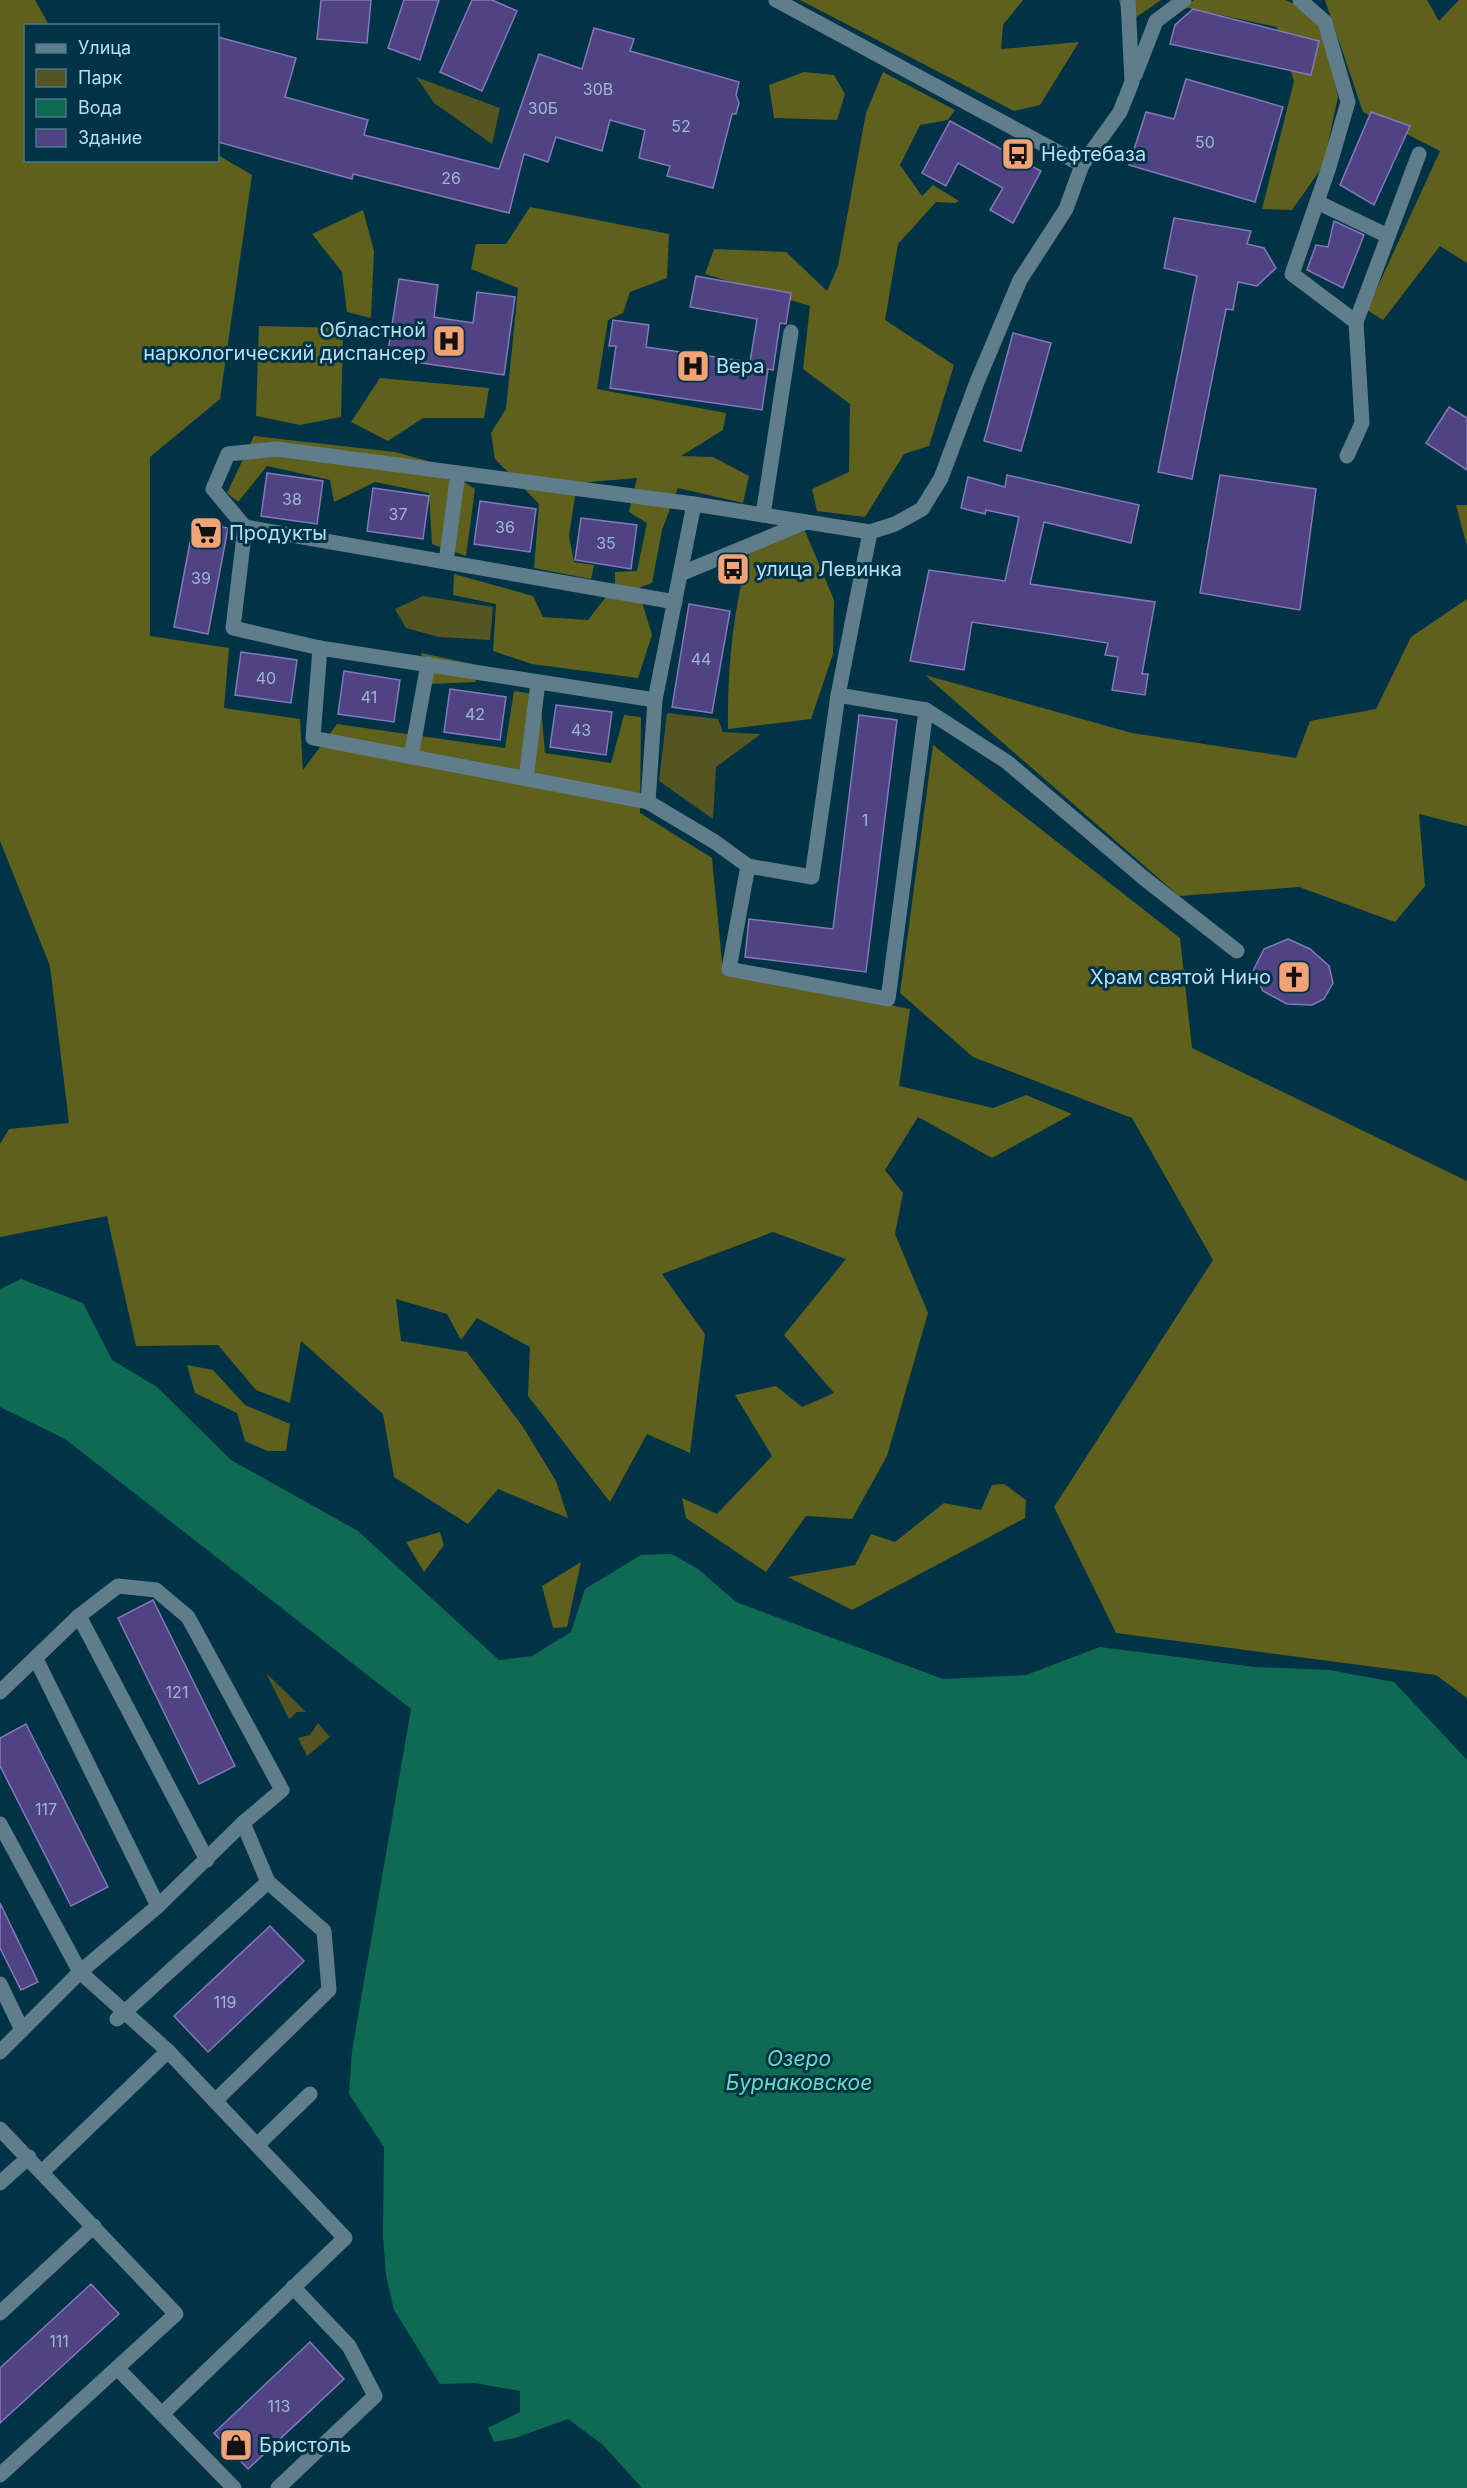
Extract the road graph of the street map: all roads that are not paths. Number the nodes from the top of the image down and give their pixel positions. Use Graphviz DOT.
graph roads {
  1 [pos="776,0"];
  2 [pos="1128,0"];
  3 [pos="1184,0"];
  4 [pos="1300,0"];
  5 [pos="1132,82"];
  6 [pos="1419,154"];
  7 [pos="1082,165"];
  8 [pos="1317,202"];
  9 [pos="1388,236"];
  10 [pos="1356,322"];
  11 [pos="791,332"];
  12 [pos="1347,456"];
  13 [pos="458,473"];
  14 [pos="694,504"];
  15 [pos="763,515"];
  16 [pos="806,522"];
  17 [pos="245,527"];
  18 [pos="870,532"];
  19 [pos="446,562"];
  20 [pos="680,574"];
  21 [pos="675,602"];
  22 [pos="320,648"];
  23 [pos="428,664"];
  24 [pos="538,682"];
  25 [pos="838,695"];
  26 [pos="655,700"];
  27 [pos="926,710"];
  28 [pos="411,757"];
  29 [pos="526,779"];
  30 [pos="648,802"];
  31 [pos="748,866"];
  32 [pos="1237,951"];
  33 [pos="79,1616"];
  34 [pos="36,1659"];
  35 [pos="0,1692"];
  36 [pos="243,1823"];
  37 [pos="0,1824"];
  38 [pos="207,1860"];
  39 [pos="268,1882"];
  40 [pos="158,1906"];
  41 [pos="80,1972"];
  42 [pos="0,1984"];
  43 [pos="121,2015"];
  44 [pos="22,2030"];
  45 [pos="168,2051"];
  46 [pos="0,2052"];
  47 [pos="310,2094"];
  48 [pos="215,2101"];
  49 [pos="0,2129"];
  50 [pos="257,2145"];
  51 [pos="28,2157"];
  52 [pos="43,2171"];
  53 [pos="0,2183"];
  54 [pos="94,2226"];
  55 [pos="293,2287"];
  56 [pos="0,2313"];
  57 [pos="117,2368"];
  58 [pos="162,2414"];
  59 [pos="0,2475"];
  60 [pos="234,2488"];
  61 [pos="278,2488"];
  1 -- 7 [label="street"];
  2 -- 5 [label="street"];
  3 -- 5 [label="street"];
  4 -- 8 [label="street"];
  5 -- 7 [label="street"];
  6 -- 9 [label="street"];
  7 -- 18 [label="street"];
  8 -- 9 [label="street"];
  8 -- 10 [label="street"];
  9 -- 10 [label="street"];
  10 -- 12 [label="street"];
  11 -- 15 [label="street"];
  13 -- 14 [label="street"];
  13 -- 17 [label="street"];
  13 -- 19 [label="street"];
  14 -- 15 [label="street"];
  14 -- 20 [label="street"];
  15 -- 16 [label="street"];
  16 -- 18 [label="street"];
  16 -- 20 [label="street"];
  17 -- 19 [label="street"];
  17 -- 22 [label="street"];
  18 -- 25 [label="street"];
  19 -- 21 [label="street"];
  20 -- 21 [label="street"];
  21 -- 26 [label="street"];
  22 -- 23 [label="street"];
  22 -- 28 [label="street"];
  23 -- 24 [label="street"];
  23 -- 28 [label="street"];
  24 -- 26 [label="street"];
  24 -- 29 [label="street"];
  25 -- 27 [label="street"];
  25 -- 31 [label="street"];
  26 -- 30 [label="street"];
  27 -- 31 [label="street"];
  27 -- 32 [label="street"];
  28 -- 29 [label="street"];
  29 -- 30 [label="street"];
  30 -- 31 [label="street"];
  33 -- 34 [label="street"];
  33 -- 36 [label="street"];
  33 -- 38 [label="street"];
  34 -- 35 [label="street"];
  34 -- 40 [label="street"];
  36 -- 38 [label="street"];
  36 -- 39 [label="street"];
  37 -- 41 [label="street"];
  38 -- 40 [label="street"];
  39 -- 43 [label="street"];
  39 -- 48 [label="street"];
  40 -- 41 [label="street"];
  41 -- 43 [label="street"];
  41 -- 44 [label="street"];
  42 -- 44 [label="street"];
  43 -- 45 [label="street"];
  44 -- 46 [label="street"];
  45 -- 48 [label="street"];
  45 -- 52 [label="street"];
  47 -- 50 [label="street"];
  48 -- 50 [label="street"];
  49 -- 51 [label="street"];
  50 -- 55 [label="street"];
  51 -- 52 [label="street"];
  51 -- 53 [label="street"];
  52 -- 54 [label="street"];
  54 -- 56 [label="street"];
  54 -- 57 [label="street"];
  55 -- 58 [label="street"];
  55 -- 61 [label="street"];
  57 -- 58 [label="street"];
  57 -- 59 [label="street"];
  58 -- 60 [label="street"];
}
